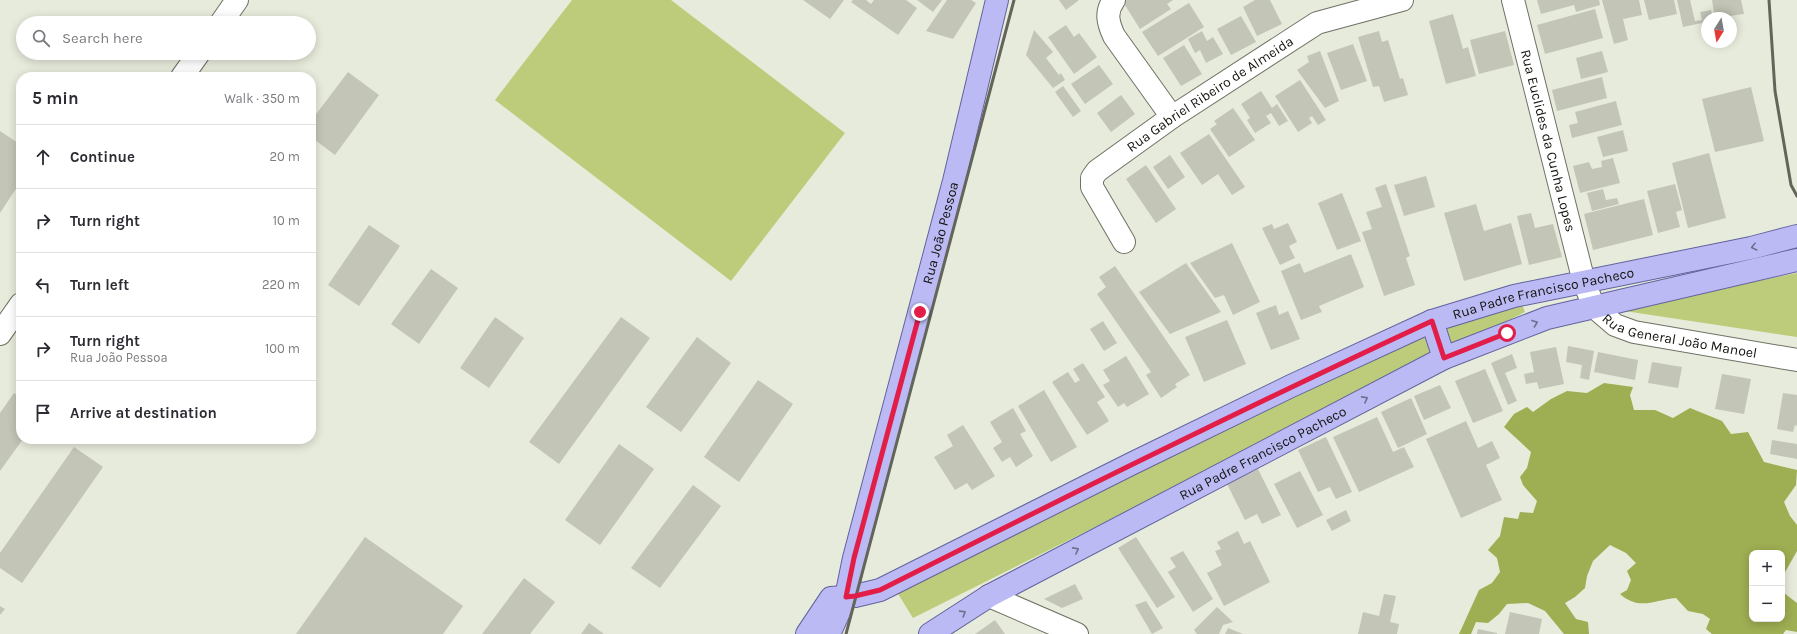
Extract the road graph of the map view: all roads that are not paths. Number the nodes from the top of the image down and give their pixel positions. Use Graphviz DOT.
graph roads {
  1 [pos="237,0"];
  2 [pos="997,0"];
  3 [pos="1114,0"];
  4 [pos="1402,0"];
  5 [pos="1513,0"];
  6 [pos="226,16"];
  7 [pos="194,60"];
  8 [pos="186,72"];
  9 [pos="1172,117"];
  10 [pos="1795,237"];
  11 [pos="1124,242"];
  12 [pos="1797,260"];
  13 [pos="1584,282"];
  14 [pos="1594,307"];
  15 [pos="16,311"];
  16 [pos="1432,321"];
  17 [pos="0,334"];
  18 [pos="1444,358"];
  19 [pos="1797,360"];
  20 [pos="989,596"];
  21 [pos="838,597"];
  22 [pos="807,634"];
  23 [pos="829,634"];
  24 [pos="930,634"];
  25 [pos="1077,634"];
  1 -- 6 [label="street"];
  2 -- 21 [label="main road, Rua João Pessoa"];
  3 -- 9 [label="street"];
  4 -- 9 [label="street, Rua Gabriel Ribeiro de Almeida"];
  5 -- 13 [label="street, Rua Euclides da Cunha Lopes"];
  7 -- 8 [label="street"];
  9 -- 11 [label="street, Rua Gabriel Ribeiro de Almeida"];
  10 -- 13 [label="main road, Rua Padre Francisco Pacheco, one-way"];
  12 -- 14 [label="main road, Rua Padre Francisco Pacheco"];
  13 -- 14 [label="street, Rua General João Manoel"];
  13 -- 16 [label="main road, Rua Padre Francisco Pacheco"];
  18 -- 14 [label="main road, Rua Padre Francisco Pacheco, one-way"];
  14 -- 19 [label="street, Rua General João Manoel"];
  15 -- 17 [label="street"];
  16 -- 18 [label="main road"];
  16 -- 21 [label="main road, Rua Padre Francisco Pacheco"];
  20 -- 18 [label="main road, Rua Padre Francisco Pacheco, one-way"];
  24 -- 20 [label="main road, Rua Padre Francisco Pacheco, one-way"];
  20 -- 25 [label="street"];
  21 -- 22 [label="main road"];
  21 -- 23 [label="main road"];
}
